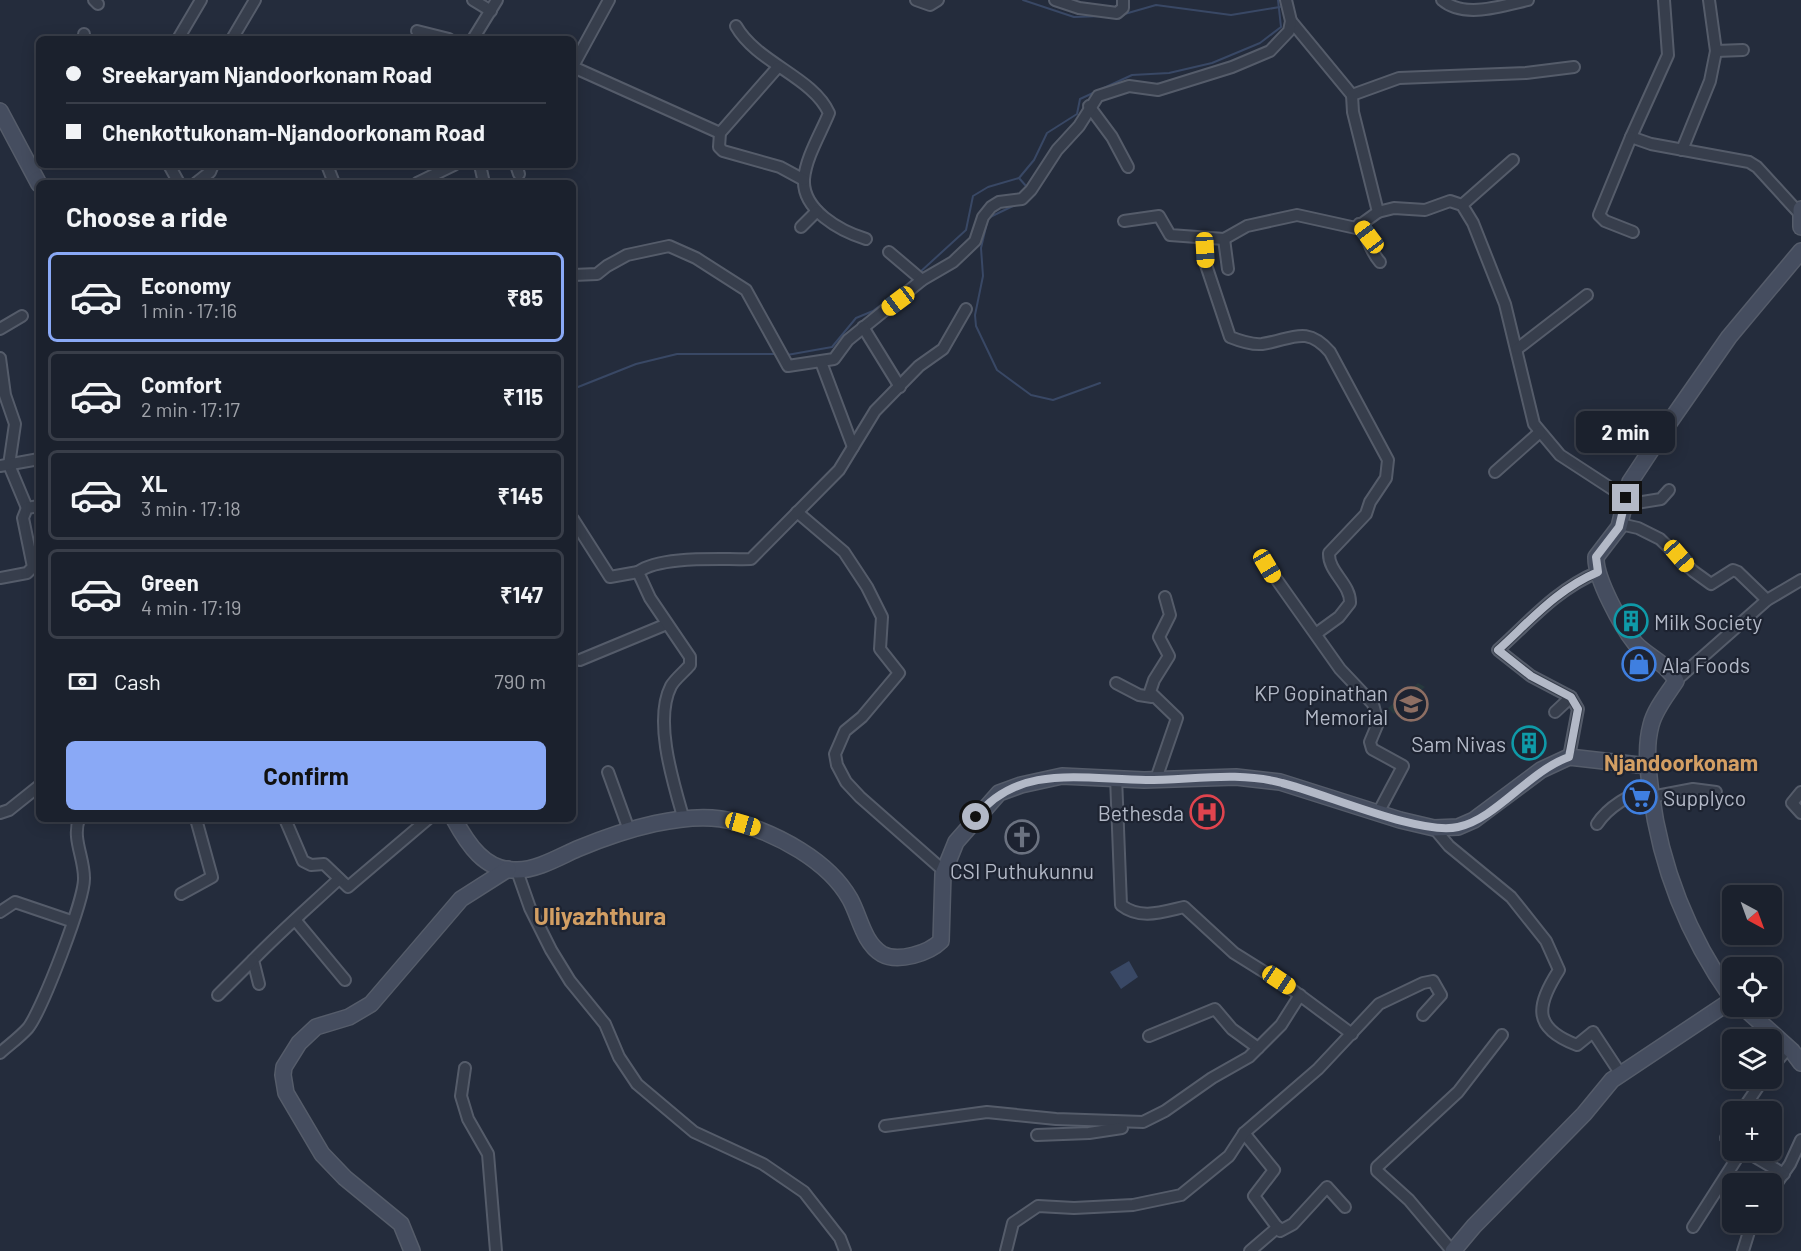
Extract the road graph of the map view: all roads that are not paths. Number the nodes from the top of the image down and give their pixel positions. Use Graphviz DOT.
graph roads {
  1 [pos="201,0"];
  2 [pos="255,0"];
  3 [pos="473,0"];
  4 [pos="497,0"];
  5 [pos="609,0"];
  6 [pos="916,0"];
  7 [pos="938,0"];
  8 [pos="1054,0"];
  9 [pos="1123,0"];
  10 [pos="1286,0"];
  11 [pos="1442,0"];
  12 [pos="1528,0"];
  13 [pos="1664,0"];
  14 [pos="1709,0"];
  15 [pos="491,11"];
  16 [pos="1292,21"];
  17 [pos="736,26"];
  18 [pos="417,31"];
  19 [pos="180,36"];
  20 [pos="234,36"];
  21 [pos="437,36"];
  22 [pos="475,36"];
  23 [pos="1743,50"];
  24 [pos="1716,51"];
  25 [pos="576,60"];
  26 [pos="576,67"];
  27 [pos="778,67"];
  28 [pos="1574,67"];
  29 [pos="1352,95"];
  30 [pos="1089,106"];
  31 [pos="0,111"];
  32 [pos="720,133"];
  33 [pos="1631,136"];
  34 [pos="1682,150"];
  35 [pos="1513,160"];
  36 [pos="34,162"];
  37 [pos="1128,167"];
  38 [pos="212,168"];
  39 [pos="448,168"];
  40 [pos="38,180"];
  41 [pos="200,180"];
  42 [pos="423,180"];
  43 [pos="804,180"];
  44 [pos="1462,206"];
  45 [pos="817,211"];
  46 [pos="1378,212"];
  47 [pos="1800,216"];
  48 [pos="1124,221"];
  49 [pos="1359,224"];
  50 [pos="801,227"];
  51 [pos="1633,232"];
  52 [pos="1204,238"];
  53 [pos="866,239"];
  54 [pos="1224,239"];
  55 [pos="1801,251"];
  56 [pos="889,252"];
  57 [pos="1380,262"];
  58 [pos="1228,269"];
  59 [pos="576,275"];
  60 [pos="922,280"];
  61 [pos="1587,295"];
  62 [pos="966,309"];
  63 [pos="22,315"];
  64 [pos="863,327"];
  65 [pos="0,329"];
  66 [pos="0,333"];
  67 [pos="1517,349"];
  68 [pos="0,358"];
  69 [pos="821,362"];
  70 [pos="900,387"];
  71 [pos="1540,432"];
  72 [pos="853,447"];
  73 [pos="36,460"];
  74 [pos="5,465"];
  75 [pos="1495,472"];
  76 [pos="1669,490"];
  77 [pos="1625,501"];
  78 [pos="36,506"];
  79 [pos="27,508"];
  80 [pos="797,512"];
  81 [pos="576,524"];
  82 [pos="1620,524"];
  83 [pos="1267,566"];
  84 [pos="638,572"];
  85 [pos="1598,572"];
  86 [pos="0,578"];
  87 [pos="1800,584"];
  88 [pos="1165,597"];
  89 [pos="1767,600"];
  90 [pos="667,624"];
  91 [pos="1317,633"];
  92 [pos="580,660"];
  93 [pos="1674,678"];
  94 [pos="1116,683"];
  95 [pos="1152,697"];
  96 [pos="1571,697"];
  97 [pos="1555,712"];
  98 [pos="1569,757"];
  99 [pos="1648,766"];
  100 [pos="608,772"];
  101 [pos="1116,777"];
  102 [pos="1156,779"];
  103 [pos="36,788"];
  104 [pos="1716,792"];
  105 [pos="1801,792"];
  106 [pos="1651,793"];
  107 [pos="0,813"];
  108 [pos="1378,813"];
  109 [pos="1801,813"];
  110 [pos="684,820"];
  111 [pos="79,822"];
  112 [pos="197,822"];
  113 [pos="286,822"];
  114 [pos="425,822"];
  115 [pos="456,822"];
  116 [pos="1597,824"];
  117 [pos="1434,828"];
  118 [pos="629,830"];
  119 [pos="512,870"];
  120 [pos="944,871"];
  121 [pos="339,879"];
  122 [pos="181,894"];
  123 [pos="0,912"];
  124 [pos="71,921"];
  125 [pos="296,921"];
  126 [pos="253,960"];
  127 [pos="345,980"];
  128 [pos="259,984"];
  129 [pos="1722,984"];
  130 [pos="218,995"];
  131 [pos="1300,995"];
  132 [pos="1722,1006"];
  133 [pos="1423,1015"];
  134 [pos="1754,1017"];
  135 [pos="1352,1034"];
  136 [pos="1502,1035"];
  137 [pos="1149,1036"];
  138 [pos="1258,1048"];
  139 [pos="1788,1048"];
  140 [pos="0,1053"];
  141 [pos="1782,1055"];
  142 [pos="1801,1063"];
  143 [pos="465,1068"];
  144 [pos="1620,1073"];
  145 [pos="1143,1122"];
  146 [pos="885,1126"];
  147 [pos="1244,1132"];
  148 [pos="1037,1135"];
  149 [pos="1801,1140"];
  150 [pos="1784,1174"];
  151 [pos="1782,1177"];
  152 [pos="1345,1207"];
  153 [pos="1278,1227"];
  154 [pos="1694,1227"];
  155 [pos="1749,1233"];
  156 [pos="412,1251"];
  157 [pos="496,1251"];
  158 [pos="845,1251"];
  159 [pos="1006,1251"];
  160 [pos="1250,1251"];
  161 [pos="1453,1251"];
  162 [pos="1743,1251"];
  1 -- 19 [label="street"];
  2 -- 20 [label="street"];
  3 -- 15 [label="street"];
  4 -- 15 [label="street"];
  5 -- 25 [label="street"];
  6 -- 7 [label="street"];
  8 -- 9 [label="street"];
  10 -- 16 [label="street"];
  11 -- 12 [label="street"];
  13 -- 33 [label="street"];
  14 -- 24 [label="street"];
  15 -- 22 [label="street"];
  16 -- 29 [label="street"];
  16 -- 30 [label="street"];
  17 -- 27 [label="street"];
  18 -- 21 [label="street"];
  23 -- 24 [label="street"];
  24 -- 34 [label="street"];
  26 -- 32 [label="street"];
  27 -- 32 [label="street"];
  27 -- 43 [label="street"];
  28 -- 29 [label="street"];
  29 -- 46 [label="street"];
  30 -- 37 [label="street"];
  30 -- 60 [label="street"];
  31 -- 36 [label="main road"];
  32 -- 43 [label="street"];
  33 -- 34 [label="street"];
  33 -- 51 [label="street"];
  34 -- 47 [label="street"];
  35 -- 44 [label="street"];
  36 -- 40 [label="main road"];
  38 -- 41 [label="street"];
  39 -- 42 [label="street"];
  43 -- 45 [label="street"];
  44 -- 46 [label="street"];
  44 -- 67 [label="street"];
  45 -- 50 [label="street"];
  45 -- 53 [label="street"];
  46 -- 49 [label="street"];
  48 -- 52 [label="street"];
  49 -- 54 [label="street"];
  49 -- 57 [label="street"];
  52 -- 54 [label="street"];
  52 -- 91 [label="street"];
  54 -- 58 [label="street"];
  55 -- 77 [label="main road"];
  56 -- 60 [label="street"];
  59 -- 69 [label="street"];
  60 -- 64 [label="street"];
  61 -- 67 [label="street"];
  62 -- 70 [label="street"];
  63 -- 65 [label="street"];
  64 -- 69 [label="street"];
  64 -- 70 [label="street"];
  65 -- 66 [label="street"];
  67 -- 71 [label="street"];
  68 -- 74 [label="street"];
  69 -- 72 [label="street"];
  70 -- 72 [label="street"];
  71 -- 75 [label="street"];
  71 -- 77 [label="street"];
  72 -- 80 [label="street"];
  73 -- 74 [label="street"];
  74 -- 79 [label="street"];
  76 -- 77 [label="street"];
  77 -- 82 [label="main road"];
  78 -- 79 [label="street"];
  79 -- 86 [label="street"];
  80 -- 84 [label="street"];
  80 -- 120 [label="street"];
  81 -- 84 [label="street"];
  82 -- 85 [label="main road"];
  82 -- 89 [label="street"];
  83 -- 91 [label="street"];
  84 -- 90 [label="street"];
  85 -- 93 [label="main road"];
  85 -- 96 [label="street"];
  87 -- 89 [label="street"];
  88 -- 95 [label="street"];
  89 -- 93 [label="street"];
  90 -- 92 [label="street"];
  90 -- 110 [label="street"];
  91 -- 108 [label="street"];
  93 -- 99 [label="main road"];
  94 -- 95 [label="street"];
  95 -- 102 [label="street"];
  96 -- 97 [label="street"];
  96 -- 98 [label="street"];
  98 -- 99 [label="main road"];
  98 -- 117 [label="main road"];
  99 -- 106 [label="main road"];
  100 -- 118 [label="street"];
  101 -- 102 [label="main road"];
  101 -- 120 [label="main road"];
  101 -- 131 [label="street"];
  102 -- 108 [label="main road"];
  103 -- 107 [label="street"];
  104 -- 106 [label="street"];
  105 -- 109 [label="street"];
  106 -- 116 [label="street"];
  106 -- 129 [label="main road"];
  108 -- 117 [label="main road"];
  110 -- 118 [label="main road"];
  110 -- 120 [label="main road"];
  111 -- 124 [label="street"];
  112 -- 122 [label="street"];
  113 -- 121 [label="street"];
  114 -- 121 [label="street"];
  115 -- 119 [label="main road"];
  117 -- 144 [label="street"];
  118 -- 119 [label="main road"];
  119 -- 156 [label="main road"];
  119 -- 158 [label="street"];
  121 -- 125 [label="street"];
  123 -- 124 [label="street"];
  124 -- 140 [label="street"];
  125 -- 126 [label="street"];
  125 -- 127 [label="street"];
  126 -- 128 [label="street"];
  126 -- 130 [label="street"];
  131 -- 135 [label="street"];
  131 -- 138 [label="street"];
  132 -- 144 [label="main road"];
  133 -- 135 [label="street"];
  134 -- 139 [label="main road"];
  135 -- 147 [label="street"];
  136 -- 161 [label="street"];
  137 -- 138 [label="street"];
  138 -- 145 [label="street"];
  139 -- 141 [label="street"];
  139 -- 142 [label="main road"];
  143 -- 157 [label="street"];
  144 -- 161 [label="main road"];
  145 -- 146 [label="street"];
  145 -- 148 [label="street"];
  147 -- 153 [label="street"];
  147 -- 159 [label="street"];
  149 -- 150 [label="street"];
  150 -- 151 [label="street"];
  150 -- 154 [label="street"];
  152 -- 153 [label="street"];
  153 -- 160 [label="street"];
  155 -- 162 [label="street"];
}
